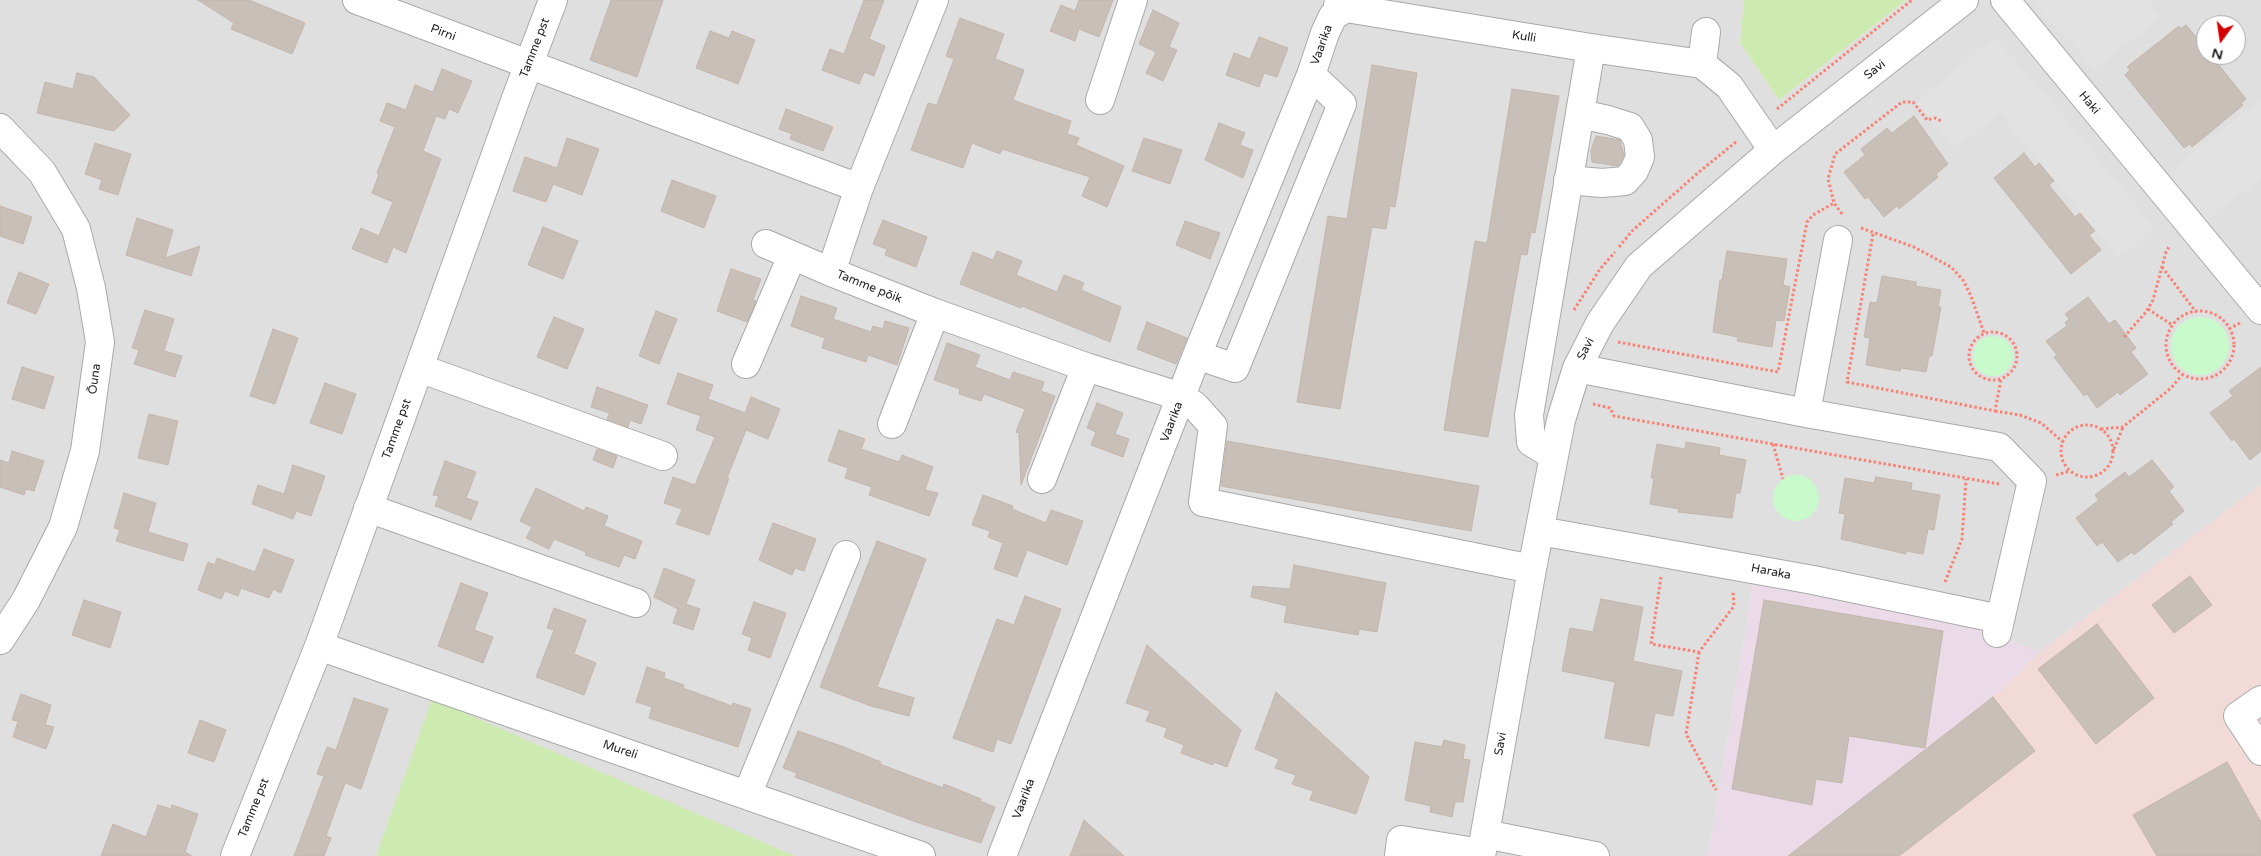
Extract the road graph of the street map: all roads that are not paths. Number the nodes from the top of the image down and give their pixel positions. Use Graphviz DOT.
graph roads {
  1 [pos="357,0"];
  2 [pos="554,0"];
  3 [pos="934,0"];
  4 [pos="1133,0"];
  5 [pos="1964,0"];
  6 [pos="2005,0"];
  7 [pos="1343,3"];
  8 [pos="1706,32"];
  9 [pos="1591,48"];
  10 [pos="1702,64"];
  11 [pos="528,65"];
  12 [pos="1311,75"];
  13 [pos="1100,100"];
  14 [pos="1580,114"];
  15 [pos="0,128"];
  16 [pos="1773,150"];
  17 [pos="1568,180"];
  18 [pos="859,188"];
  19 [pos="1846,227"];
  20 [pos="766,244"];
  21 [pos="792,256"];
  22 [pos="831,272"];
  23 [pos="2261,310"];
  24 [pos="935,313"];
  25 [pos="1197,355"];
  26 [pos="746,364"];
  27 [pos="1086,367"];
  28 [pos="419,368"];
  29 [pos="1577,368"];
  30 [pos="1182,397"];
  31 [pos="1806,413"];
  32 [pos="892,424"];
  33 [pos="663,456"];
  34 [pos="1554,456"];
  35 [pos="1042,479"];
  36 [pos="368,508"];
  37 [pos="1540,531"];
  38 [pos="846,555"];
  39 [pos="1532,568"];
  40 [pos="636,603"];
  41 [pos="3,631"];
  42 [pos="319,646"];
  43 [pos="2261,700"];
  44 [pos="2261,751"];
  45 [pos="747,794"];
  46 [pos="1482,848"];
  47 [pos="235,856"];
  48 [pos="921,856"];
  49 [pos="1002,856"];
  50 [pos="1399,856"];
  51 [pos="1595,856"];
  1 -- 11 [label="street, Pirni"];
  2 -- 11 [label="street, Tamme pst"];
  3 -- 18 [label="street, Tamme põik"];
  4 -- 13 [label="street"];
  5 -- 16 [label="street, Savi"];
  6 -- 23 [label="street, Haki"];
  7 -- 9 [label="street, Kulli"];
  7 -- 12 [label="street, Vaarika"];
  8 -- 10 [label="street"];
  9 -- 10 [label="street, Kulli"];
  9 -- 14 [label="street"];
  10 -- 16 [label="street"];
  11 -- 18 [label="street, Pirni"];
  11 -- 28 [label="street, Tamme pst"];
  12 -- 25 [label="street, Vaarika"];
  12 -- 25 [label="street"];
  14 -- 17 [label="street"];
  14 -- 17 [label="street"];
  15 -- 41 [label="street, Õuna"];
  16 -- 29 [label="street, Savi"];
  17 -- 34 [label="street"];
  18 -- 22 [label="street, Tamme põik"];
  19 -- 31 [label="street"];
  20 -- 21 [label="street"];
  21 -- 22 [label="street"];
  21 -- 26 [label="street"];
  22 -- 24 [label="street, Tamme põik"];
  24 -- 27 [label="street, Tamme põik"];
  24 -- 32 [label="street"];
  25 -- 30 [label="street, Vaarika"];
  27 -- 30 [label="street, Tamme põik"];
  27 -- 35 [label="street"];
  28 -- 33 [label="street"];
  28 -- 36 [label="street, Tamme pst"];
  29 -- 31 [label="street"];
  29 -- 34 [label="street, Savi"];
  30 -- 39 [label="street"];
  30 -- 49 [label="street, Vaarika"];
  31 -- 37 [label="street, Haraka"];
  34 -- 37 [label="street, Savi"];
  36 -- 40 [label="street"];
  36 -- 42 [label="street, Tamme pst"];
  37 -- 39 [label="street, Savi"];
  38 -- 45 [label="street"];
  39 -- 46 [label="street, Savi"];
  42 -- 45 [label="street, Mureli"];
  42 -- 47 [label="street, Tamme pst"];
  43 -- 44 [label="street"];
  45 -- 48 [label="street, Mureli"];
  46 -- 50 [label="street"];
  46 -- 51 [label="street"];
}
